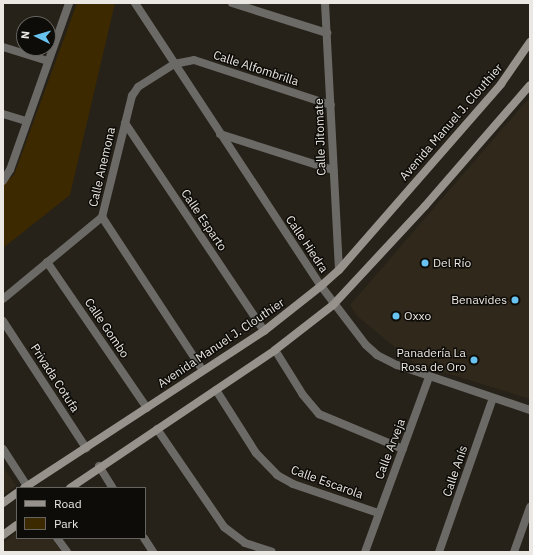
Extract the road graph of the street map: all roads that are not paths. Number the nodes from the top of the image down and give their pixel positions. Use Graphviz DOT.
graph roads {
  1 [pos="69,3"];
  2 [pos="135,3"];
  3 [pos="232,3"];
  4 [pos="325,3"];
  5 [pos="327,33"];
  6 [pos="530,42"];
  7 [pos="3,47"];
  8 [pos="48,61"];
  9 [pos="174,64"];
  10 [pos="530,85"];
  11 [pos="331,105"];
  12 [pos="3,114"];
  13 [pos="26,121"];
  14 [pos="125,123"];
  15 [pos="220,134"];
  16 [pos="333,170"];
  17 [pos="4,180"];
  18 [pos="102,217"];
  19 [pos="48,262"];
  20 [pos="339,270"];
  21 [pos="321,286"];
  22 [pos="3,299"];
  23 [pos="333,305"];
  24 [pos="3,321"];
  25 [pos="264,331"];
  26 [pos="275,350"];
  27 [pos="202,369"];
  28 [pos="430,377"];
  29 [pos="216,390"];
  30 [pos="493,398"];
  31 [pos="147,408"];
  32 [pos="530,410"];
  33 [pos="157,429"];
  34 [pos="86,448"];
  35 [pos="3,449"];
  36 [pos="403,449"];
  37 [pos="99,466"];
  38 [pos="25,487"];
  39 [pos="71,487"];
  40 [pos="112,487"];
  41 [pos="16,494"];
  42 [pos="3,503"];
  43 [pos="530,507"];
  44 [pos="378,513"];
  45 [pos="16,526"];
  46 [pos="3,535"];
  47 [pos="58,539"];
  48 [pos="145,539"];
  49 [pos="67,552"];
  50 [pos="153,552"];
  51 [pos="272,552"];
  52 [pos="365,552"];
  53 [pos="439,552"];
  54 [pos="514,552"];
  1 -- 8 [label="street"];
  2 -- 9 [label="street, Calle Hiedra"];
  3 -- 5 [label="street"];
  4 -- 5 [label="street, Calle Jitomate"];
  5 -- 11 [label="street, Calle Jitomate"];
  6 -- 20 [label="main road, Avenida Manuel J. Clouthier"];
  7 -- 8 [label="street"];
  8 -- 13 [label="street"];
  9 -- 11 [label="street, Calle Alfombrilla"];
  9 -- 14 [label="street, Calle Anemona"];
  9 -- 15 [label="street, Calle Hiedra"];
  10 -- 23 [label="main road"];
  11 -- 16 [label="street, Calle Jitomate"];
  12 -- 13 [label="street"];
  13 -- 17 [label="street"];
  14 -- 18 [label="street, Calle Anemona"];
  14 -- 25 [label="street, Calle Esparto"];
  15 -- 16 [label="street"];
  15 -- 21 [label="street, Calle Hiedra"];
  16 -- 20 [label="street, Calle Jitomate"];
  18 -- 19 [label="street, Calle Anemona"];
  18 -- 27 [label="street"];
  19 -- 22 [label="street, Calle Anemona"];
  19 -- 31 [label="street, Calle Gombo"];
  20 -- 21 [label="main road, Avenida Manuel J. Clouthier"];
  21 -- 23 [label="street, Calle Hiedra"];
  21 -- 25 [label="main road, Avenida Manuel J. Clouthier"];
  23 -- 26 [label="main road"];
  23 -- 28 [label="street, Calle Hiedra"];
  24 -- 34 [label="street, Privada Cotufa"];
  25 -- 27 [label="main road, Avenida Manuel J. Clouthier"];
  26 -- 29 [label="main road"];
  26 -- 36 [label="street"];
  27 -- 31 [label="main road, Avenida Manuel J. Clouthier"];
  28 -- 30 [label="street, Calle Hiedra"];
  28 -- 36 [label="street, Calle Arveja"];
  29 -- 33 [label="main road"];
  29 -- 44 [label="street, Calle Escarola"];
  30 -- 32 [label="street, Calle Hiedra"];
  30 -- 53 [label="street, Calle Anís"];
  31 -- 34 [label="main road, Avenida Manuel J. Clouthier"];
  33 -- 37 [label="main road"];
  33 -- 51 [label="street"];
  34 -- 38 [label="main road, Avenida Manuel J. Clouthier"];
  35 -- 38 [label="street"];
  36 -- 44 [label="street, Calle Arveja"];
  37 -- 39 [label="main road"];
  37 -- 40 [label="street"];
  41 -- 42 [label="main road"];
  43 -- 54 [label="street"];
  44 -- 52 [label="street, Calle Arveja"];
  45 -- 46 [label="main road"];
  47 -- 49 [label="street"];
  48 -- 50 [label="street"];
}
